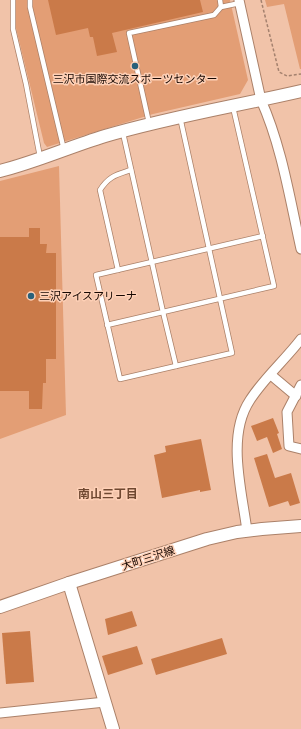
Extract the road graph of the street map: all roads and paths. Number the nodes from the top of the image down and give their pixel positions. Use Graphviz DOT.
graph roads {
  1 [pos="13,0"];
  2 [pos="30,0"];
  3 [pos="220,0"];
  4 [pos="261,0"];
  5 [pos="240,1"];
  6 [pos="221,7"];
  7 [pos="301,74"];
  8 [pos="301,91"];
  9 [pos="262,100"];
  10 [pos="233,106"];
  11 [pos="180,117"];
  12 [pos="150,124"];
  13 [pos="123,132"];
  14 [pos="64,150"];
  15 [pos="41,158"];
  16 [pos="131,170"];
  17 [pos="0,171"];
  18 [pos="263,236"];
  19 [pos="208,249"];
  20 [pos="301,249"];
  21 [pos="152,262"];
  22 [pos="118,270"];
  23 [pos="219,298"];
  24 [pos="163,312"];
  25 [pos="107,324"];
  26 [pos="301,339"];
  27 [pos="176,366"];
  28 [pos="271,374"];
  29 [pos="301,385"];
  30 [pos="296,396"];
  31 [pos="301,449"];
  32 [pos="301,526"];
  33 [pos="247,531"];
  34 [pos="69,583"];
  35 [pos="0,607"];
  36 [pos="105,702"];
  37 [pos="0,713"];
  38 [pos="113,729"];
  1 -- 15 [label="lane"];
  2 -- 14 [label="lane"];
  3 -- 6 [label="lane"];
  4 -- 7 [label="path"];
  5 -- 6 [label="lane"];
  5 -- 9 [label="street"];
  6 -- 12 [label="lane"];
  8 -- 9 [label="street"];
  9 -- 10 [label="street"];
  9 -- 20 [label="street"];
  10 -- 11 [label="street"];
  10 -- 18 [label="lane"];
  11 -- 12 [label="street"];
  11 -- 19 [label="lane"];
  12 -- 13 [label="street"];
  13 -- 14 [label="street"];
  13 -- 16 [label="lane"];
  14 -- 15 [label="street"];
  15 -- 17 [label="street"];
  16 -- 21 [label="lane"];
  16 -- 22 [label="lane"];
  18 -- 19 [label="lane"];
  18 -- 23 [label="lane"];
  19 -- 21 [label="lane"];
  19 -- 23 [label="lane"];
  21 -- 22 [label="lane"];
  21 -- 24 [label="lane"];
  22 -- 25 [label="lane"];
  23 -- 24 [label="lane"];
  23 -- 27 [label="lane"];
  24 -- 25 [label="lane"];
  24 -- 27 [label="lane"];
  25 -- 27 [label="lane"];
  26 -- 28 [label="street"];
  28 -- 30 [label="street"];
  28 -- 33 [label="street"];
  29 -- 30 [label="street"];
  30 -- 31 [label="street"];
  32 -- 33 [label="street, 大町三沢線"];
  33 -- 34 [label="street, 大町三沢線"];
  34 -- 35 [label="street, 大町三沢線"];
  34 -- 36 [label="street"];
  36 -- 37 [label="street"];
  36 -- 38 [label="street"];
}
